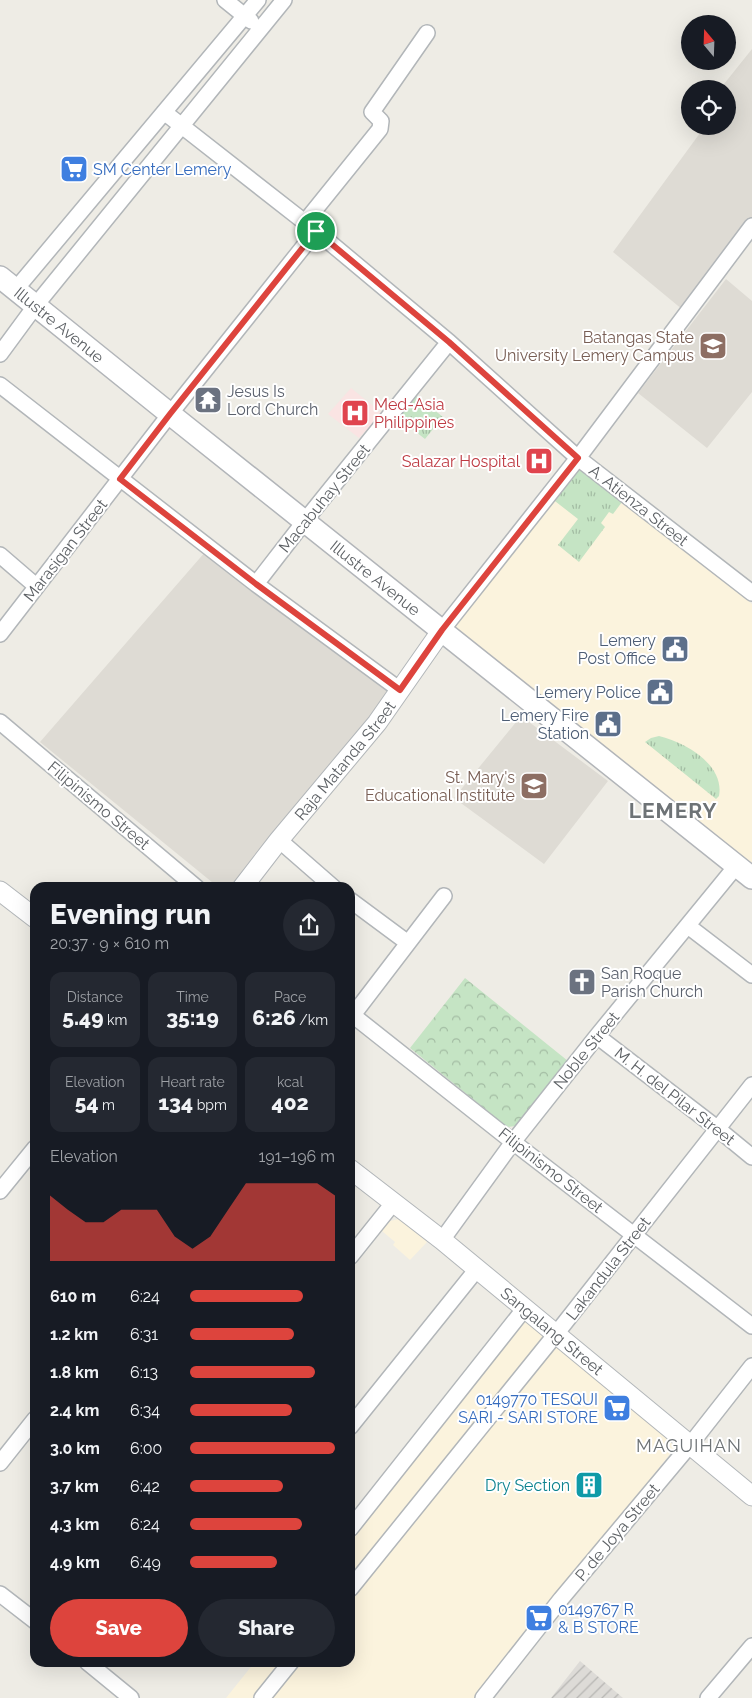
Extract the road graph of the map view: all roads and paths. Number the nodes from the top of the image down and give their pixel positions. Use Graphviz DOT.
graph roads {
  1 [pos="225,0"];
  2 [pos="258,0"];
  3 [pos="284,0"];
  4 [pos="245,16"];
  5 [pos="260,28"];
  6 [pos="427,33"];
  7 [pos="164,112"];
  8 [pos="182,125"];
  9 [pos="310,226"];
  10 [pos="752,226"];
  11 [pos="8,283"];
  12 [pos="36,305"];
  13 [pos="449,342"];
  14 [pos="0,354"];
  15 [pos="0,385"];
  16 [pos="170,414"];
  17 [pos="578,458"];
  18 [pos="120,479"];
  19 [pos="304,522"];
  20 [pos="0,555"];
  21 [pos="256,584"];
  22 [pos="36,586"];
  23 [pos="752,593"];
  24 [pos="442,630"];
  25 [pos="0,634"];
  26 [pos="400,690"];
  27 [pos="0,722"];
  28 [pos="280,840"];
  29 [pos="744,872"];
  30 [pos="190,882"];
  31 [pos="247,882"];
  32 [pos="327,882"];
  33 [pos="0,891"];
  34 [pos="444,896"];
  35 [pos="355,904"];
  36 [pos="30,914"];
  37 [pos="688,926"];
  38 [pos="408,943"];
  39 [pos="752,975"];
  40 [pos="355,1009"];
  41 [pos="355,1017"];
  42 [pos="597,1036"];
  43 [pos="752,1085"];
  44 [pos="718,1129"];
  45 [pos="513,1142"];
  46 [pos="30,1154"];
  47 [pos="752,1157"];
  48 [pos="355,1173"];
  49 [pos="2,1186"];
  50 [pos="394,1202"];
  51 [pos="634,1235"];
  52 [pos="442,1240"];
  53 [pos="355,1250"];
  54 [pos="477,1269"];
  55 [pos="525,1308"];
  56 [pos="752,1326"];
  57 [pos="556,1334"];
  58 [pos="752,1366"];
  59 [pos="355,1420"];
  60 [pos="30,1425"];
  61 [pos="690,1445"];
  62 [pos="0,1463"];
  63 [pos="752,1496"];
  64 [pos="355,1523"];
  65 [pos="355,1583"];
  66 [pos="0,1594"];
  67 [pos="30,1617"];
  68 [pos="752,1646"];
  69 [pos="93,1667"];
  70 [pos="287,1667"];
  71 [pos="131,1698"];
  72 [pos="262,1698"];
  73 [pos="482,1698"];
  74 [pos="708,1698"];
  1 -- 4 [label="street"];
  2 -- 4 [label="street"];
  3 -- 5 [label="street"];
  4 -- 5 [label="street"];
  4 -- 7 [label="street"];
  5 -- 8 [label="street"];
  6 -- 9 [label="street, Marasigan Street"];
  7 -- 8 [label="street, A. Atienza Street"];
  7 -- 11 [label="street"];
  8 -- 9 [label="street, A. Atienza Street"];
  8 -- 12 [label="street"];
  9 -- 13 [label="street, A. Atienza Street"];
  9 -- 16 [label="street, Marasigan Street"];
  10 -- 17 [label="street, Raja Matanda Street"];
  11 -- 12 [label="main road, Illustre Avenue"];
  12 -- 14 [label="street"];
  12 -- 16 [label="main road, Illustre Avenue"];
  13 -- 17 [label="street, A. Atienza Street"];
  13 -- 19 [label="street, Macabuhay Street"];
  15 -- 18 [label="street"];
  16 -- 18 [label="street, Marasigan Street"];
  16 -- 19 [label="main road, Illustre Avenue"];
  17 -- 23 [label="street, A. Atienza Street"];
  17 -- 24 [label="street, Raja Matanda Street"];
  18 -- 21 [label="street"];
  18 -- 22 [label="street, Marasigan Street"];
  19 -- 21 [label="street, Macabuhay Street"];
  19 -- 24 [label="main road, Illustre Avenue"];
  20 -- 22 [label="street"];
  21 -- 26 [label="street"];
  22 -- 25 [label="street, Marasigan Street"];
  24 -- 26 [label="street, Raja Matanda Street"];
  24 -- 29 [label="main road, Illustre Avenue"];
  26 -- 28 [label="street, Raja Matanda Street"];
  27 -- 30 [label="street, Filipinismo Street"];
  28 -- 31 [label="street, Raja Matanda Street"];
  28 -- 32 [label="street"];
  29 -- 37 [label="street, Noble Street"];
  33 -- 36 [label="street"];
  34 -- 38 [label="street"];
  35 -- 38 [label="street"];
  37 -- 39 [label="street"];
  37 -- 42 [label="street, Noble Street"];
  38 -- 40 [label="street"];
  41 -- 45 [label="street, Filipinismo Street"];
  42 -- 44 [label="street, M. H. del Pilar Street"];
  42 -- 45 [label="street, Noble Street"];
  43 -- 44 [label="street, Lakandula Street"];
  44 -- 47 [label="street, M. H. del Pilar Street"];
  44 -- 51 [label="street, Lakandula Street"];
  45 -- 51 [label="street, Filipinismo Street"];
  45 -- 52 [label="street, Noble Street"];
  46 -- 49 [label="street"];
  48 -- 50 [label="street, Sangalang Street"];
  50 -- 52 [label="street, Sangalang Street"];
  50 -- 53 [label="street"];
  51 -- 56 [label="street, Filipinismo Street"];
  51 -- 57 [label="street, Lakandula Street"];
  52 -- 54 [label="street, Sangalang Street"];
  54 -- 55 [label="street, Sangalang Street"];
  54 -- 59 [label="street"];
  55 -- 57 [label="street, Sangalang Street"];
  55 -- 64 [label="street"];
  57 -- 61 [label="street, Sangalang Street"];
  57 -- 65 [label="street, Lakandula Street"];
  58 -- 61 [label="street, P. de Joya Street"];
  60 -- 62 [label="street"];
  61 -- 63 [label="street, Sangalang Street"];
  61 -- 73 [label="street, P. de Joya Street"];
  66 -- 67 [label="street"];
  68 -- 74 [label="street"];
  69 -- 71 [label="street"];
  70 -- 72 [label="street"];
}
